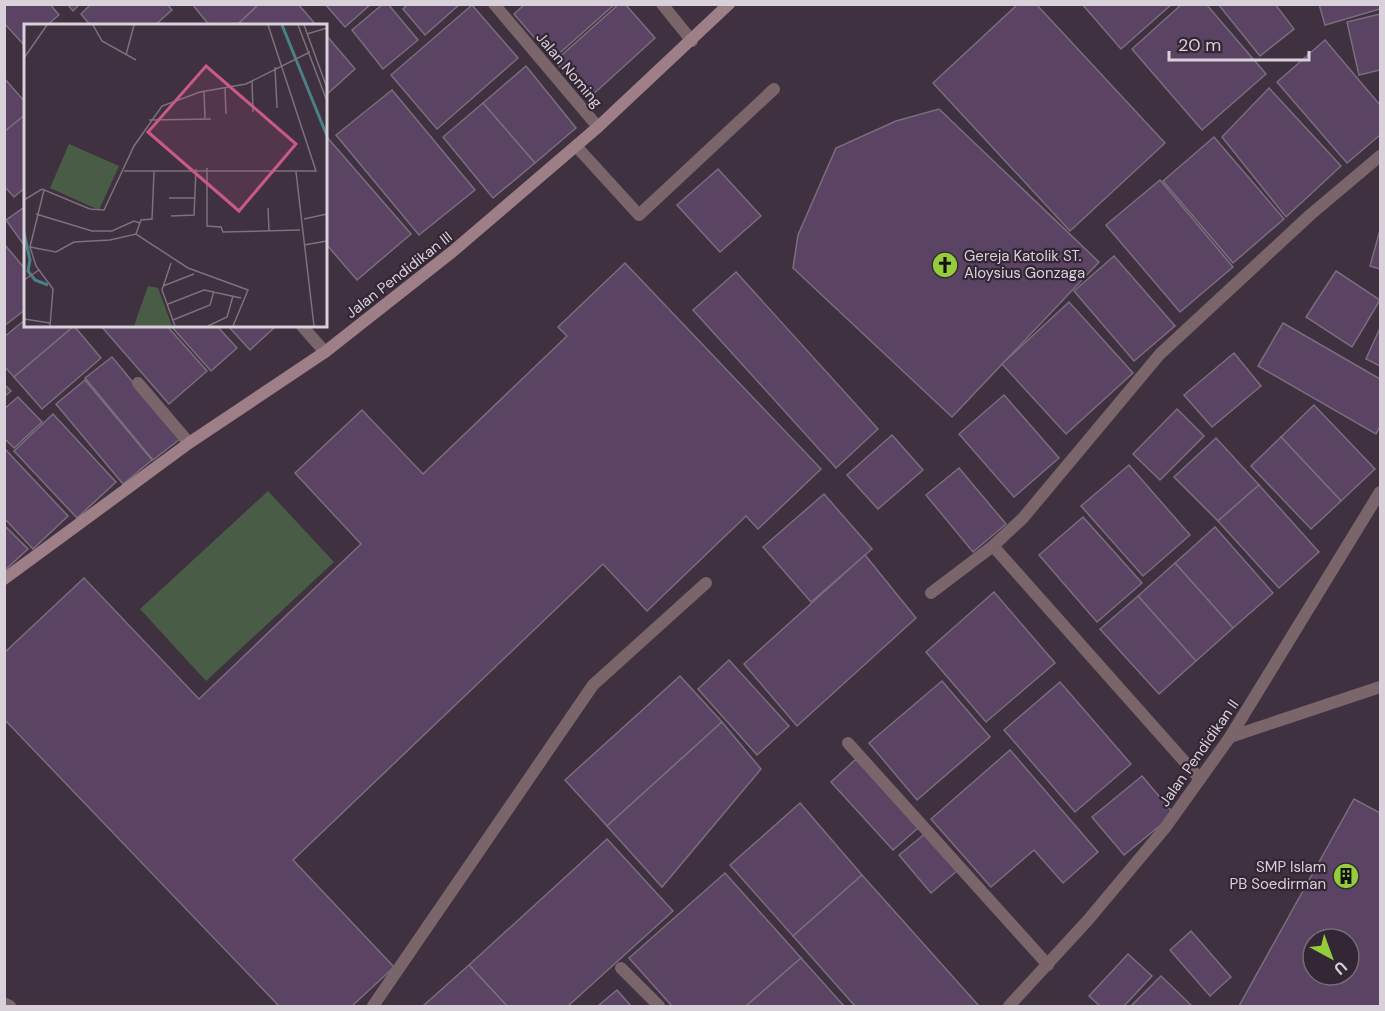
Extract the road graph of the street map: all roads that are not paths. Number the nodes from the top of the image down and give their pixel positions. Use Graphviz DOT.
graph roads {
  1 [pos="494,4"];
  2 [pos="662,4"];
  3 [pos="729,4"];
  4 [pos="692,41"];
  5 [pos="774,89"];
  6 [pos="598,127"];
  7 [pos="576,146"];
  8 [pos="1380,156"];
  9 [pos="303,327"];
  10 [pos="325,352"];
  11 [pos="138,383"];
  12 [pos="189,442"];
  13 [pos="1380,492"];
  14 [pos="993,546"];
  15 [pos="4,579"];
  16 [pos="706,583"];
  17 [pos="931,593"];
  18 [pos="1380,687"];
  19 [pos="1230,737"];
  20 [pos="848,743"];
  21 [pos="1200,779"];
  22 [pos="1048,965"];
  23 [pos="621,968"];
  24 [pos="4,1003"];
  25 [pos="10,1006"];
  26 [pos="373,1006"];
  27 [pos="659,1006"];
  28 [pos="1010,1006"];
  1 -- 6 [label="street, Jalan Noming"];
  2 -- 4 [label="street"];
  3 -- 4 [label="street, Jalan Pendidikan III"];
  4 -- 6 [label="street, Jalan Pendidikan III"];
  5 -- 7 [label="street"];
  6 -- 7 [label="street, Jalan Pendidikan III"];
  7 -- 10 [label="street, Jalan Pendidikan III"];
  8 -- 14 [label="street"];
  9 -- 10 [label="street"];
  10 -- 12 [label="street, Jalan Pendidikan III"];
  11 -- 12 [label="street"];
  12 -- 15 [label="street, Jalan Pendidikan III"];
  13 -- 19 [label="street, Jalan Pendidikan II"];
  14 -- 17 [label="street"];
  14 -- 21 [label="street"];
  16 -- 26 [label="street"];
  18 -- 19 [label="street"];
  19 -- 21 [label="street, Jalan Pendidikan II"];
  20 -- 22 [label="street"];
  21 -- 22 [label="street, Jalan Pendidikan II"];
  22 -- 28 [label="street, Jalan Pendidikan II"];
  23 -- 27 [label="street"];
  24 -- 25 [label="street"];
}
